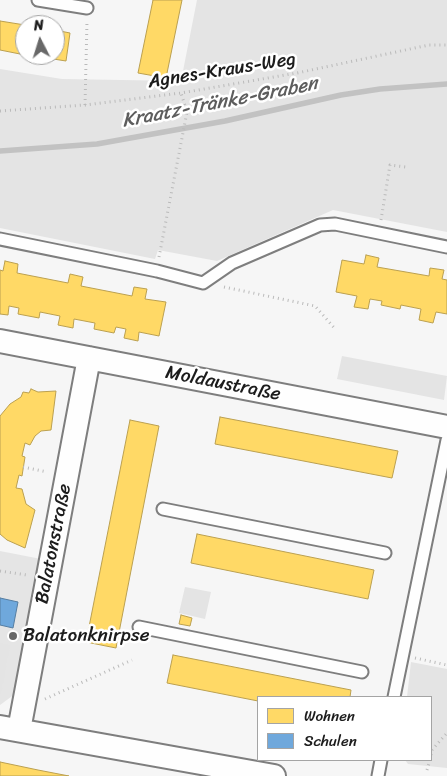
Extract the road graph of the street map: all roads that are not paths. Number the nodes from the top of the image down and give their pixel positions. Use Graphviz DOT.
graph roads {
  1 [pos="38,0"];
  2 [pos="87,8"];
  3 [pos="0,239"];
  4 [pos="447,247"];
  5 [pos="0,341"];
  6 [pos="89,358"];
  7 [pos="447,427"];
  8 [pos="447,440"];
  9 [pos="163,509"];
  10 [pos="385,553"];
  11 [pos="139,627"];
  12 [pos="362,672"];
  13 [pos="394,696"];
  14 [pos="9,728"];
  15 [pos="381,761"];
  16 [pos="232,773"];
  17 [pos="274,776"];
  18 [pos="378,776"];
  1 -- 2 [label="lane"];
  3 -- 4 [label="lane"];
  5 -- 6 [label="street, Moldaustraße"];
  6 -- 7 [label="street, Moldaustraße"];
  6 -- 14 [label="street, Balatonstraße"];
  8 -- 13 [label="lane"];
  9 -- 10 [label="lane"];
  11 -- 12 [label="lane"];
  14 -- 16 [label="street, Balatonstraße"];
  15 -- 18 [label="lane"];
  16 -- 17 [label="street, Balatonstraße"];
}
